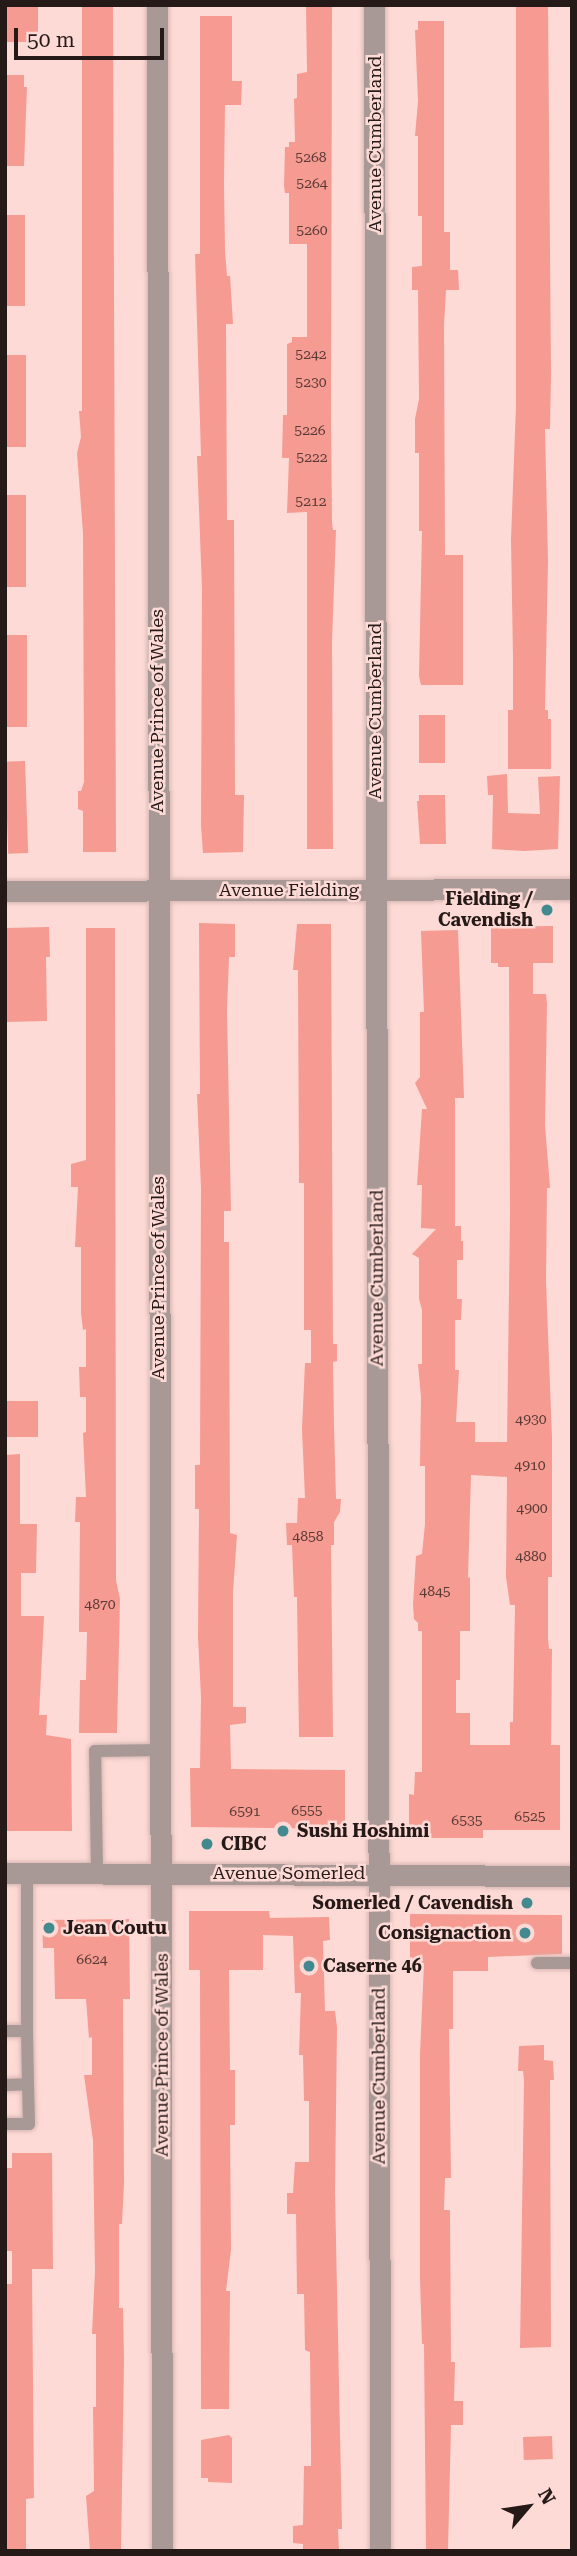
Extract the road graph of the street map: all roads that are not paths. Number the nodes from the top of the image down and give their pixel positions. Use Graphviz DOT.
graph roads {
  1 [pos="157,5"];
  2 [pos="374,5"];
  3 [pos="572,889"];
  4 [pos="375,890"];
  5 [pos="5,891"];
  6 [pos="157,891"];
  7 [pos="160,1750"];
  8 [pos="5,1873"];
  9 [pos="27,1873"];
  10 [pos="97,1873"];
  11 [pos="162,1873"];
  12 [pos="379,1874"];
  13 [pos="572,1876"];
  14 [pos="537,1963"];
  15 [pos="572,1963"];
  16 [pos="5,2031"];
  17 [pos="27,2031"];
  18 [pos="28,2084"];
  19 [pos="5,2085"];
  20 [pos="5,2124"];
  21 [pos="162,2551"];
  22 [pos="380,2551"];
  1 -- 6 [label="street, Avenue Prince of Wales"];
  2 -- 4 [label="street, Avenue Cumberland"];
  3 -- 4 [label="street, Avenue Fielding"];
  4 -- 6 [label="street, Avenue Fielding"];
  4 -- 12 [label="street, Avenue Cumberland"];
  5 -- 6 [label="street, Avenue Fielding"];
  6 -- 7 [label="street, Avenue Prince of Wales"];
  7 -- 10 [label="lane"];
  7 -- 11 [label="street, Avenue Prince of Wales"];
  8 -- 9 [label="street, Avenue Somerled"];
  9 -- 10 [label="street, Avenue Somerled"];
  9 -- 17 [label="lane"];
  10 -- 11 [label="street, Avenue Somerled"];
  11 -- 12 [label="street, Avenue Somerled"];
  11 -- 21 [label="street, Avenue Prince of Wales"];
  12 -- 13 [label="street, Avenue Somerled"];
  12 -- 22 [label="street, Avenue Cumberland"];
  14 -- 15 [label="lane"];
  16 -- 17 [label="lane"];
  17 -- 18 [label="lane"];
  18 -- 19 [label="lane"];
  18 -- 20 [label="lane"];
}
